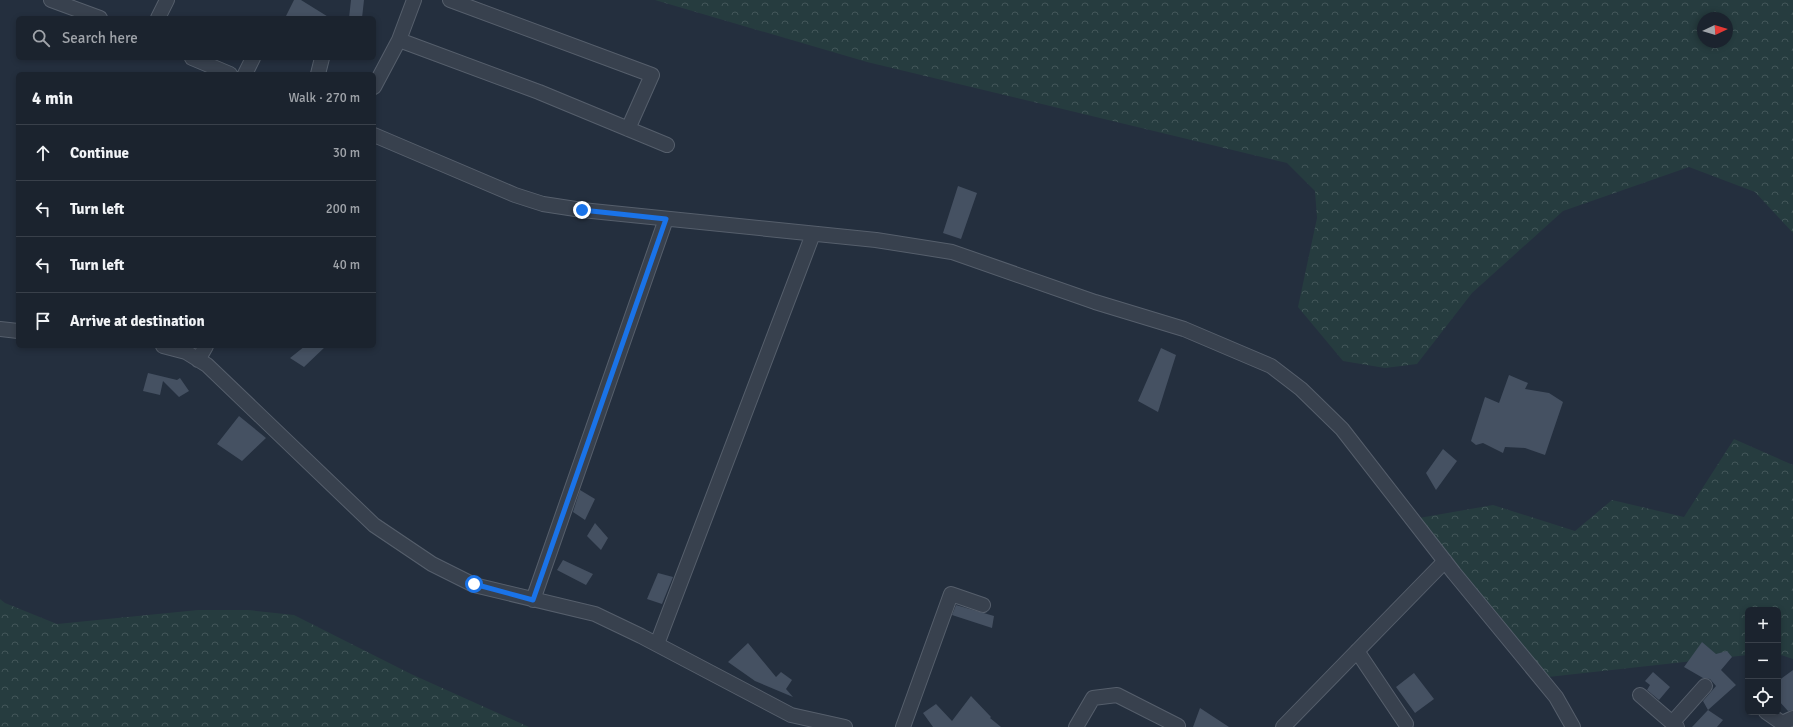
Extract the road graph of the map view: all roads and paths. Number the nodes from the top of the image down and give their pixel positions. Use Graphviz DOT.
graph roads {
  1 [pos="51,0"];
  2 [pos="167,0"];
  3 [pos="414,0"];
  4 [pos="450,0"];
  5 [pos="95,16"];
  6 [pos="159,16"];
  7 [pos="399,40"];
  8 [pos="195,60"];
  9 [pos="252,60"];
  10 [pos="322,60"];
  11 [pos="207,69"];
  12 [pos="221,72"];
  13 [pos="246,72"];
  14 [pos="318,72"];
  15 [pos="376,83"];
  16 [pos="628,129"];
  17 [pos="376,136"];
  18 [pos="667,145"];
  19 [pos="666,219"];
  20 [pos="813,234"];
  21 [pos="0,329"];
  22 [pos="16,331"];
  23 [pos="171,348"];
  24 [pos="205,348"];
  25 [pos="198,360"];
  26 [pos="1445,561"];
  27 [pos="533,600"];
  28 [pos="983,605"];
  29 [pos="657,644"];
  30 [pos="1357,651"];
  31 [pos="1705,686"];
  32 [pos="1640,695"];
  33 [pos="1771,715"];
  34 [pos="1785,723"];
  35 [pos="1406,724"];
  36 [pos="1674,725"];
  37 [pos="1178,726"];
  38 [pos="845,727"];
  39 [pos="903,727"];
  40 [pos="1076,727"];
  41 [pos="1283,727"];
  42 [pos="1573,727"];
  1 -- 5 [label="street"];
  2 -- 6 [label="street"];
  3 -- 7 [label="street"];
  4 -- 16 [label="street"];
  7 -- 15 [label="street"];
  7 -- 16 [label="street"];
  8 -- 11 [label="street"];
  9 -- 13 [label="street"];
  10 -- 14 [label="street"];
  11 -- 12 [label="street"];
  16 -- 18 [label="street"];
  17 -- 19 [label="street"];
  19 -- 20 [label="street"];
  19 -- 27 [label="street"];
  20 -- 26 [label="street"];
  20 -- 29 [label="street"];
  21 -- 22 [label="street"];
  23 -- 25 [label="street"];
  24 -- 25 [label="street"];
  25 -- 27 [label="street"];
  26 -- 30 [label="street"];
  26 -- 42 [label="street"];
  27 -- 29 [label="street"];
  28 -- 39 [label="street"];
  29 -- 38 [label="street"];
  30 -- 35 [label="street"];
  30 -- 41 [label="street"];
  31 -- 36 [label="street"];
  32 -- 36 [label="street"];
  33 -- 34 [label="street"];
  37 -- 40 [label="street"];
}
